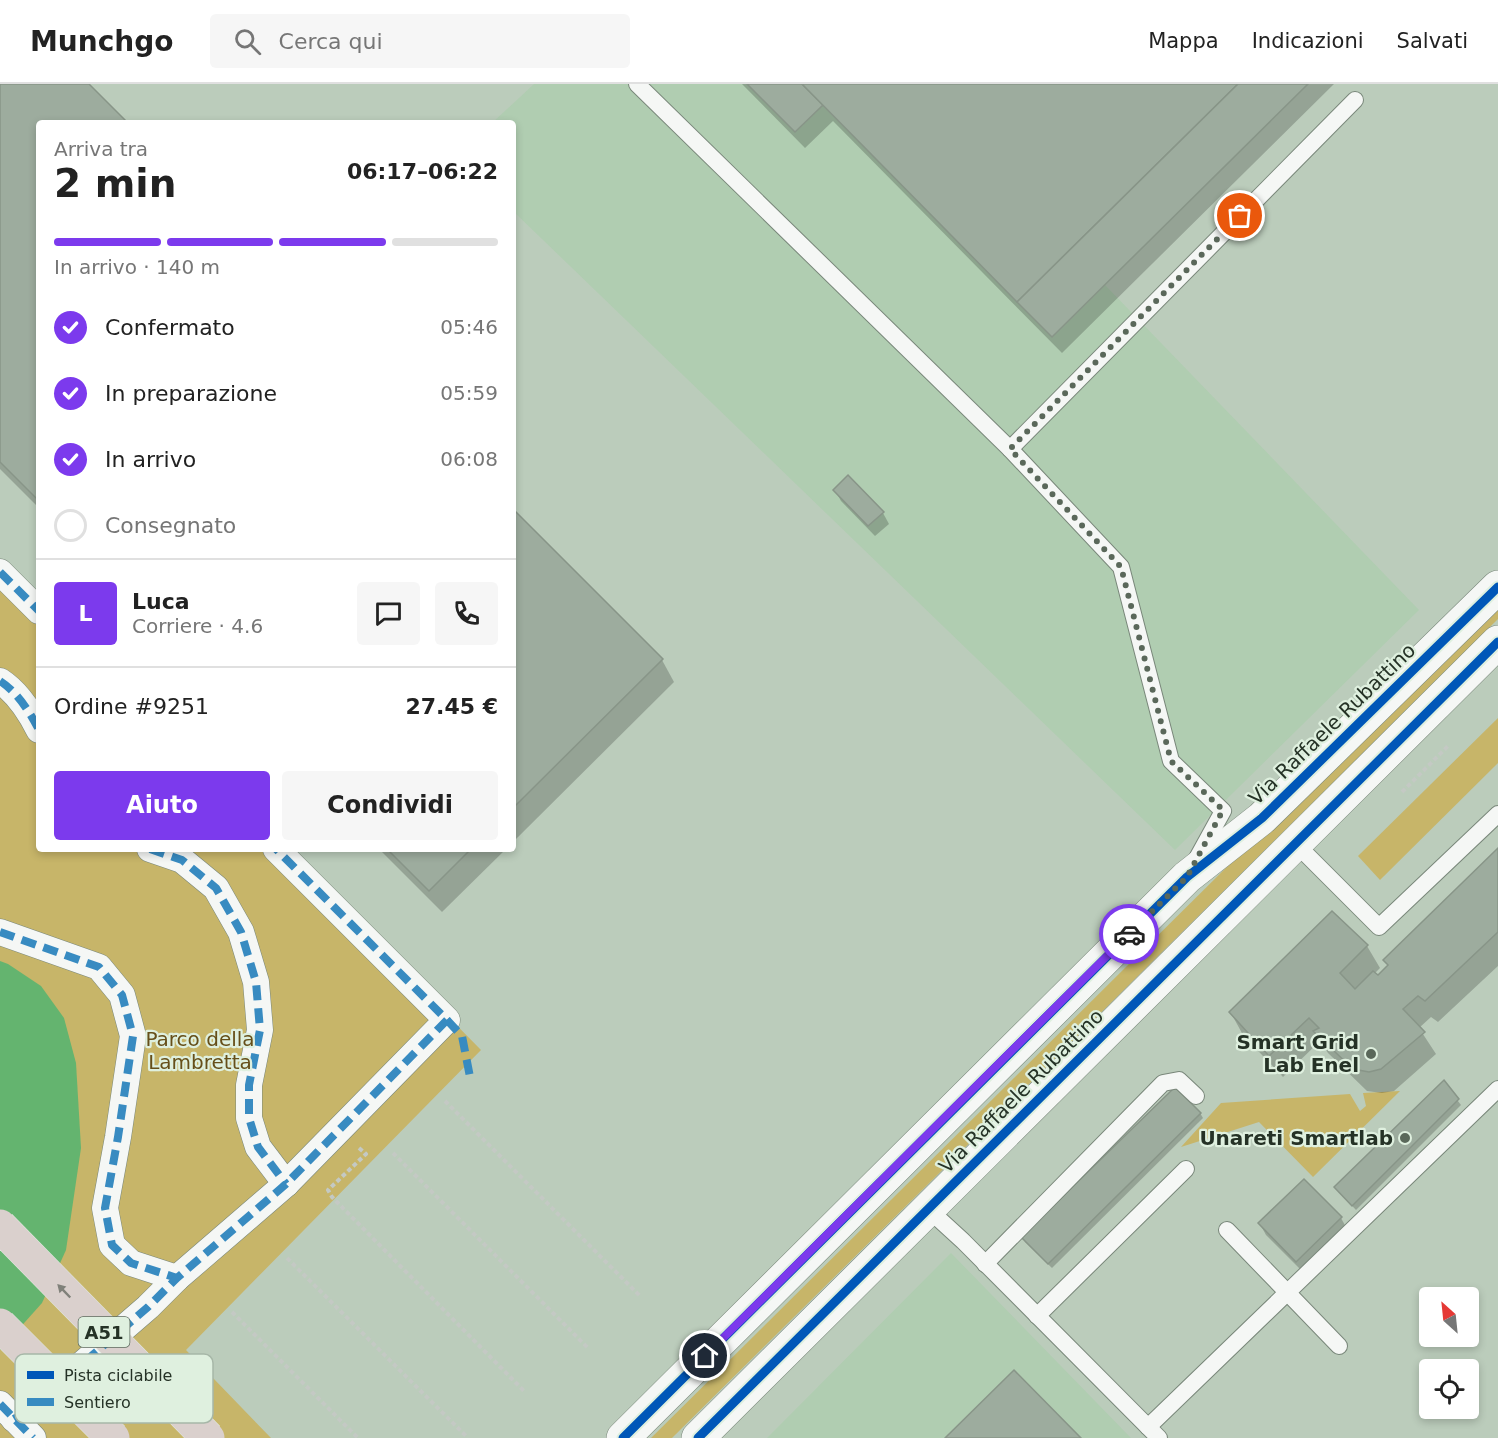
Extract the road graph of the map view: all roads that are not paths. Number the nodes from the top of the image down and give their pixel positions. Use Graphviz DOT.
graph roads {
  1 [pos="637,84"];
  2 [pos="1355,100"];
  3 [pos="1010,449"];
  4 [pos="0,572"];
  5 [pos="1498,587"];
  6 [pos="36,608"];
  7 [pos="1498,642"];
  8 [pos="0,681"];
  9 [pos="36,725"];
  10 [pos="1498,814"];
  11 [pos="1296,844"];
  12 [pos="159,852"];
  13 [pos="279,852"];
  14 [pos="1187,877"];
  15 [pos="0,932"];
  16 [pos="1498,1089"];
  17 [pos="1196,1096"];
  18 [pos="1186,1169"];
  19 [pos="286,1184"];
  20 [pos="928,1209"];
  21 [pos="0,1226"];
  22 [pos="1227,1230"];
  23 [pos="985,1264"];
  24 [pos="177,1278"];
  25 [pos="1287,1292"];
  26 [pos="1037,1316"];
  27 [pos="0,1325"];
  28 [pos="1339,1346"];
  29 [pos="29,1354"];
  30 [pos="94,1354"];
  31 [pos="126,1354"];
  32 [pos="19,1423"];
  33 [pos="98,1423"];
  34 [pos="193,1423"];
  35 [pos="1153,1432"];
  36 [pos="33,1438"];
  37 [pos="113,1438"];
  38 [pos="208,1438"];
  39 [pos="622,1438"];
  40 [pos="699,1438"];
  1 -- 3 [label="lane"];
  2 -- 3 [label="lane"];
  3 -- 14 [label="lane"];
  4 -- 6 [label="street"];
  5 -- 14 [label="street, Via Raffaele Rubattino"];
  7 -- 11 [label="street, Via Raffaele Rubattino"];
  8 -- 9 [label="street"];
  10 -- 11 [label="lane"];
  11 -- 20 [label="street, Via Raffaele Rubattino"];
  12 -- 19 [label="street"];
  13 -- 19 [label="street"];
  14 -- 39 [label="street, Via Raffaele Rubattino"];
  15 -- 24 [label="street"];
  16 -- 25 [label="lane"];
  17 -- 23 [label="lane"];
  18 -- 26 [label="lane"];
  19 -- 24 [label="street"];
  20 -- 23 [label="lane"];
  20 -- 40 [label="street, Via Raffaele Rubattino"];
  31 -- 21 [label="highway, A51, one-way, bridge"];
  22 -- 25 [label="lane"];
  23 -- 26 [label="lane"];
  24 -- 30 [label="street"];
  25 -- 28 [label="lane"];
  25 -- 35 [label="lane"];
  26 -- 35 [label="lane"];
  27 -- 29 [label="highway, bridge"];
  32 -- 36 [label="street"];
  33 -- 37 [label="highway, bridge"];
  38 -- 34 [label="highway, A51, one-way, bridge"];
}
